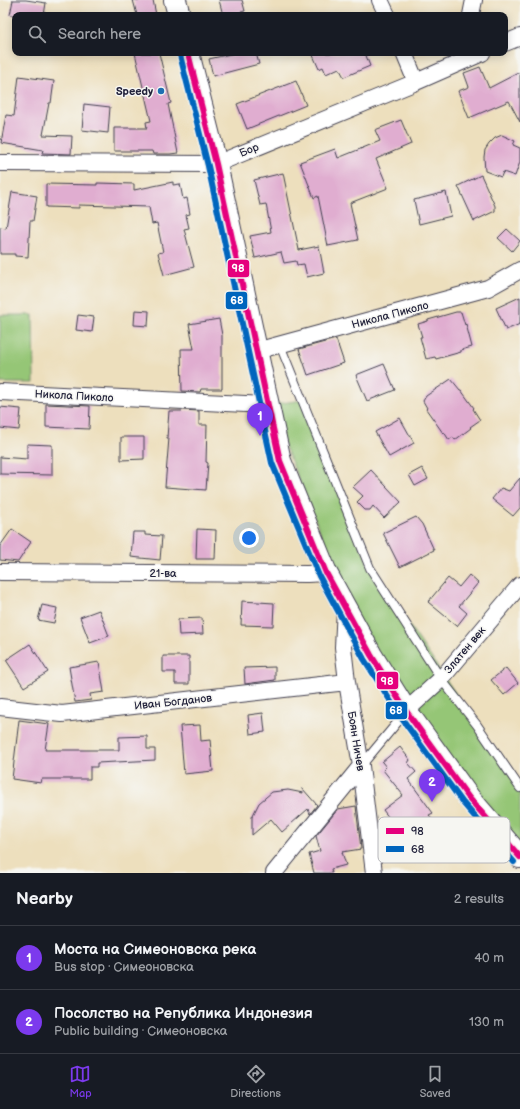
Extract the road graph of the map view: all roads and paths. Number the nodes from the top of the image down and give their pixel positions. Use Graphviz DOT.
graph roads {
  1 [pos="176,0"];
  2 [pos="380,0"];
  3 [pos="474,0"];
  4 [pos="178,12"];
  5 [pos="386,12"];
  6 [pos="472,12"];
  7 [pos="520,36"];
  8 [pos="508,42"];
  9 [pos="189,56"];
  10 [pos="405,56"];
  11 [pos="464,57"];
  12 [pos="416,82"];
  13 [pos="0,163"];
  14 [pos="216,164"];
  15 [pos="520,270"];
  16 [pos="280,345"];
  17 [pos="256,351"];
  18 [pos="0,392"];
  19 [pos="268,405"];
  20 [pos="0,572"];
  21 [pos="326,573"];
  22 [pos="520,585"];
  23 [pos="345,608"];
  24 [pos="441,679"];
  25 [pos="347,682"];
  26 [pos="0,707"];
  27 [pos="406,711"];
  28 [pos="360,766"];
  29 [pos="520,788"];
  30 [pos="486,817"];
  31 [pos="510,845"];
  32 [pos="520,856"];
  33 [pos="274,873"];
  34 [pos="374,873"];
  1 -- 4 [label="street"];
  2 -- 5 [label="street"];
  3 -- 6 [label="street"];
  7 -- 8 [label="street"];
  9 -- 14 [label="street"];
  10 -- 12 [label="street"];
  11 -- 12 [label="street, Бор"];
  12 -- 14 [label="street, Бор"];
  13 -- 14 [label="street, Бор"];
  14 -- 17 [label="street"];
  15 -- 16 [label="street, Никола Пиколо"];
  16 -- 17 [label="street, Никола Пиколо"];
  16 -- 24 [label="lane"];
  17 -- 19 [label="street"];
  18 -- 19 [label="street, Никола Пиколо"];
  19 -- 21 [label="street"];
  20 -- 21 [label="street, 21-ва"];
  21 -- 23 [label="street"];
  22 -- 24 [label="street, Златен век"];
  23 -- 25 [label="street, Боян Ничев"];
  23 -- 27 [label="street"];
  24 -- 27 [label="street, Златен век"];
  24 -- 29 [label="lane"];
  25 -- 26 [label="street, Иван Богданов"];
  25 -- 28 [label="street, Боян Ничев"];
  27 -- 28 [label="lane"];
  27 -- 30 [label="street"];
  28 -- 33 [label="street"];
  28 -- 34 [label="street, Боян Ничев"];
  31 -- 32 [label="street"];
}
